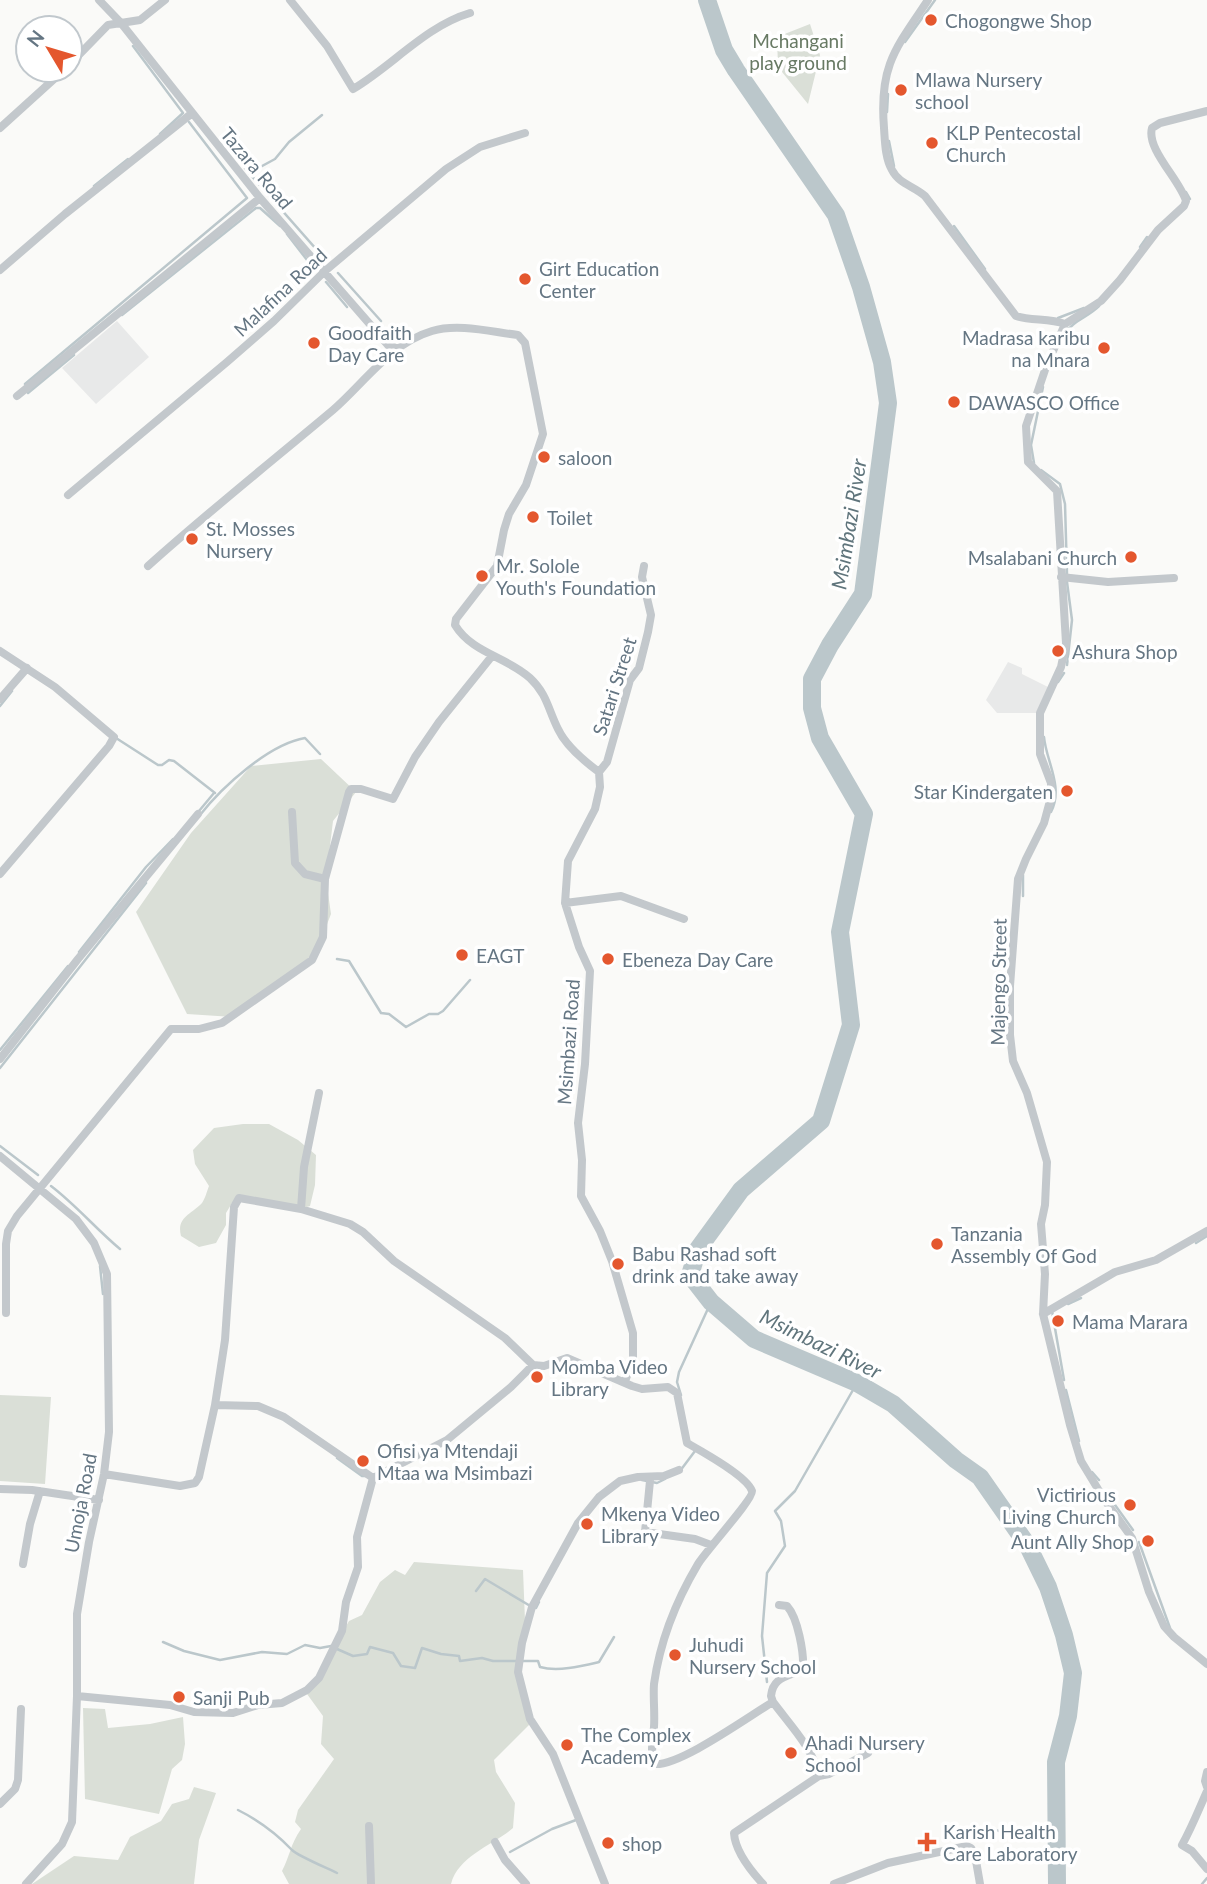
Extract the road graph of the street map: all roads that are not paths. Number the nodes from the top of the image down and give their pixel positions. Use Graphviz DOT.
graph roads {
  1 [pos="99,0"];
  2 [pos="165,0"];
  3 [pos="290,0"];
  4 [pos="928,0"];
  5 [pos="470,13"];
  6 [pos="121,23"];
  7 [pos="84,50"];
  8 [pos="49,84"];
  9 [pos="1207,111"];
  10 [pos="191,114"];
  11 [pos="0,128"];
  12 [pos="525,132"];
  13 [pos="260,198"];
  14 [pos="0,270"];
  15 [pos="325,271"];
  16 [pos="1065,324"];
  17 [pos="398,348"];
  18 [pos="17,396"];
  19 [pos="68,495"];
  20 [pos="148,566"];
  21 [pos="644,566"];
  22 [pos="1061,577"];
  23 [pos="1174,578"];
  24 [pos="0,651"];
  25 [pos="492,656"];
  26 [pos="26,668"];
  27 [pos="0,699"];
  28 [pos="599,772"];
  29 [pos="292,812"];
  30 [pos="198,814"];
  31 [pos="0,874"];
  32 [pos="325,879"];
  33 [pos="565,903"];
  34 [pos="684,919"];
  35 [pos="0,1059"];
  36 [pos="319,1093"];
  37 [pos="0,1156"];
  38 [pos="40,1188"];
  39 [pos="301,1209"];
  40 [pos="1207,1231"];
  41 [pos="6,1313"];
  42 [pos="1043,1314"];
  43 [pos="533,1365"];
  44 [pos="625,1381"];
  45 [pos="215,1405"];
  46 [pos="679,1470"];
  47 [pos="104,1474"];
  48 [pos="373,1478"];
  49 [pos="650,1481"];
  50 [pos="0,1489"];
  51 [pos="40,1491"];
  52 [pos="99,1500"];
  53 [pos="712,1545"];
  54 [pos="23,1564"];
  55 [pos="779,1605"];
  56 [pos="1207,1664"];
  57 [pos="77,1696"];
  58 [pos="774,1702"];
  59 [pos="21,1709"];
  60 [pos="868,1753"];
  61 [pos="1207,1772"];
  62 [pos="819,1776"];
  63 [pos="1207,1789"];
  64 [pos="0,1804"];
  65 [pos="369,1826"];
  66 [pos="495,1842"];
  67 [pos="1207,1869"];
  68 [pos="26,1884"];
  69 [pos="371,1884"];
  70 [pos="526,1884"];
  71 [pos="605,1884"];
  72 [pos="763,1884"];
  73 [pos="834,1884"];
  74 [pos="981,1884"];
  1 -- 6 [label="street, Tazara Road"];
  2 -- 6 [label="street"];
  3 -- 5 [label="street"];
  4 -- 16 [label="street"];
  6 -- 7 [label="street"];
  6 -- 10 [label="street, Tazara Road"];
  8 -- 11 [label="street"];
  9 -- 16 [label="street"];
  10 -- 13 [label="street, Tazara Road"];
  10 -- 14 [label="street"];
  12 -- 15 [label="street, Malafina Road"];
  13 -- 15 [label="street, Tazara Road"];
  13 -- 18 [label="street"];
  15 -- 17 [label="street, Tazara Road"];
  15 -- 19 [label="street, Malafina Road"];
  16 -- 22 [label="street, Majengo Street"];
  17 -- 20 [label="street"];
  17 -- 25 [label="street"];
  21 -- 28 [label="street, Satari Street"];
  22 -- 23 [label="street"];
  22 -- 42 [label="street, Majengo Street"];
  24 -- 26 [label="street"];
  25 -- 28 [label="street"];
  25 -- 32 [label="street"];
  26 -- 27 [label="street"];
  26 -- 31 [label="street"];
  28 -- 33 [label="street, Msimbazi Road"];
  29 -- 32 [label="street"];
  30 -- 35 [label="street"];
  32 -- 38 [label="street"];
  33 -- 34 [label="street"];
  33 -- 44 [label="street, Msimbazi Road"];
  36 -- 39 [label="street"];
  37 -- 38 [label="street, Umoja Road"];
  38 -- 41 [label="street"];
  38 -- 47 [label="street, Umoja Road"];
  39 -- 43 [label="street"];
  39 -- 45 [label="street"];
  40 -- 42 [label="street"];
  42 -- 56 [label="street, Majengo Street"];
  43 -- 44 [label="street"];
  43 -- 48 [label="street"];
  44 -- 53 [label="street"];
  45 -- 47 [label="street"];
  45 -- 48 [label="street"];
  46 -- 71 [label="street"];
  47 -- 52 [label="street, Umoja Road"];
  48 -- 57 [label="street"];
  49 -- 53 [label="street"];
  50 -- 51 [label="street"];
  51 -- 52 [label="street"];
  51 -- 54 [label="street"];
  52 -- 57 [label="street, Umoja Road"];
  53 -- 58 [label="street"];
  55 -- 58 [label="street"];
  57 -- 68 [label="street, Umoja Road"];
  58 -- 62 [label="street"];
  59 -- 64 [label="street"];
  60 -- 62 [label="street"];
  61 -- 63 [label="street"];
  62 -- 72 [label="street"];
  63 -- 67 [label="street"];
  65 -- 69 [label="street"];
  66 -- 70 [label="street"];
  73 -- 74 [label="street"];
}
